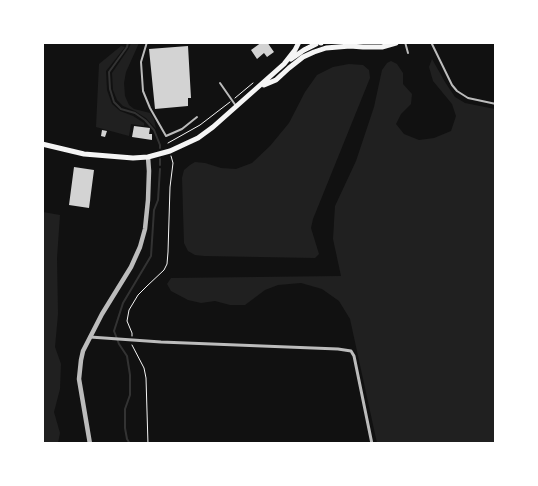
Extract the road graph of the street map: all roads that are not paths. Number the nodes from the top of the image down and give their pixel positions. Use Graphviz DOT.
graph roads {
  1 [pos="147,42"];
  2 [pos="299,42"];
  3 [pos="310,42"];
  4 [pos="386,42"];
  5 [pos="405,42"];
  6 [pos="431,42"];
  7 [pos="320,43"];
  8 [pos="397,43"];
  9 [pos="408,53"];
  10 [pos="284,64"];
  11 [pos="220,83"];
  12 [pos="259,88"];
  13 [pos="496,104"];
  14 [pos="236,106"];
  15 [pos="197,117"];
  16 [pos="42,144"];
  17 [pos="148,157"];
  18 [pos="90,337"];
  19 [pos="90,444"];
  20 [pos="372,444"];
  1 -- 15 [label="lane"];
  2 -- 10 [label="main road"];
  3 -- 7 [label="main road"];
  4 -- 8 [label="main road"];
  5 -- 9 [label="lane"];
  6 -- 13 [label="lane"];
  7 -- 10 [label="main road"];
  8 -- 12 [label="main road"];
  10 -- 12 [label="main road"];
  11 -- 14 [label="lane"];
  12 -- 14 [label="main road"];
  14 -- 17 [label="main road"];
  16 -- 17 [label="main road"];
  17 -- 18 [label="street"];
  18 -- 19 [label="street"];
  18 -- 20 [label="street"];
}
